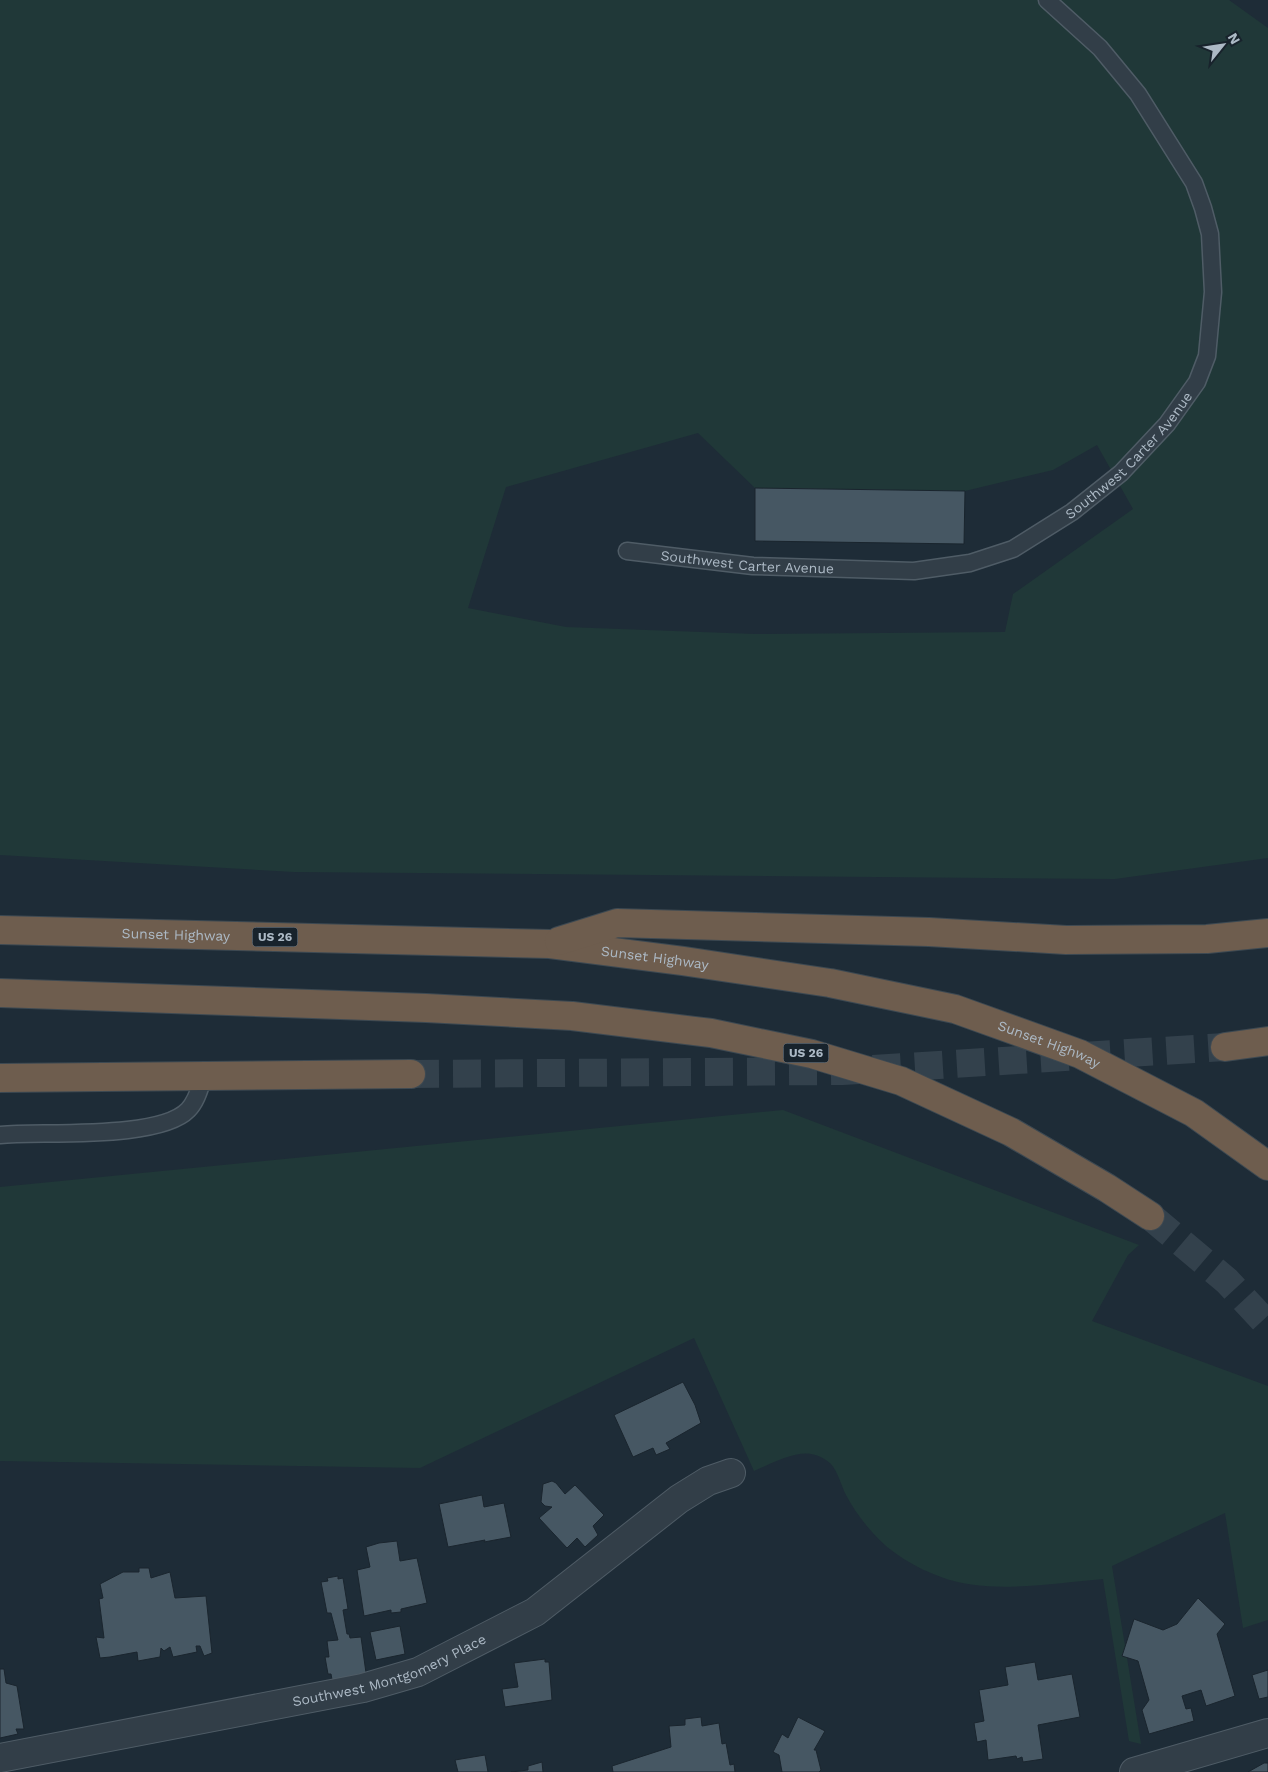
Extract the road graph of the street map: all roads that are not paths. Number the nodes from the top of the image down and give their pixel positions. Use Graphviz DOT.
graph roads {
  1 [pos="1047,0"];
  2 [pos="627,551"];
  3 [pos="0,930"];
  4 [pos="1268,933"];
  5 [pos="550,944"];
  6 [pos="0,993"];
  7 [pos="1268,1041"];
  8 [pos="1226,1047"];
  9 [pos="411,1074"];
  10 [pos="204,1076"];
  11 [pos="0,1078"];
  12 [pos="0,1135"];
  13 [pos="1268,1166"];
  14 [pos="1150,1216"];
  15 [pos="731,1473"];
  16 [pos="1268,1733"];
  17 [pos="0,1758"];
  18 [pos="1134,1772"];
  1 -- 2 [label="lane, Southwest Carter Avenue"];
  3 -- 5 [label="highway, Sunset Highway / US 26"];
  4 -- 5 [label="highway"];
  5 -- 13 [label="highway, Sunset Highway / US 26"];
  6 -- 14 [label="highway, US 26"];
  7 -- 8 [label="highway"];
  9 -- 10 [label="highway"];
  10 -- 11 [label="highway"];
  10 -- 12 [label="lane"];
  15 -- 17 [label="street, Southwest Montgomery Place"];
  16 -- 18 [label="street"];
}
